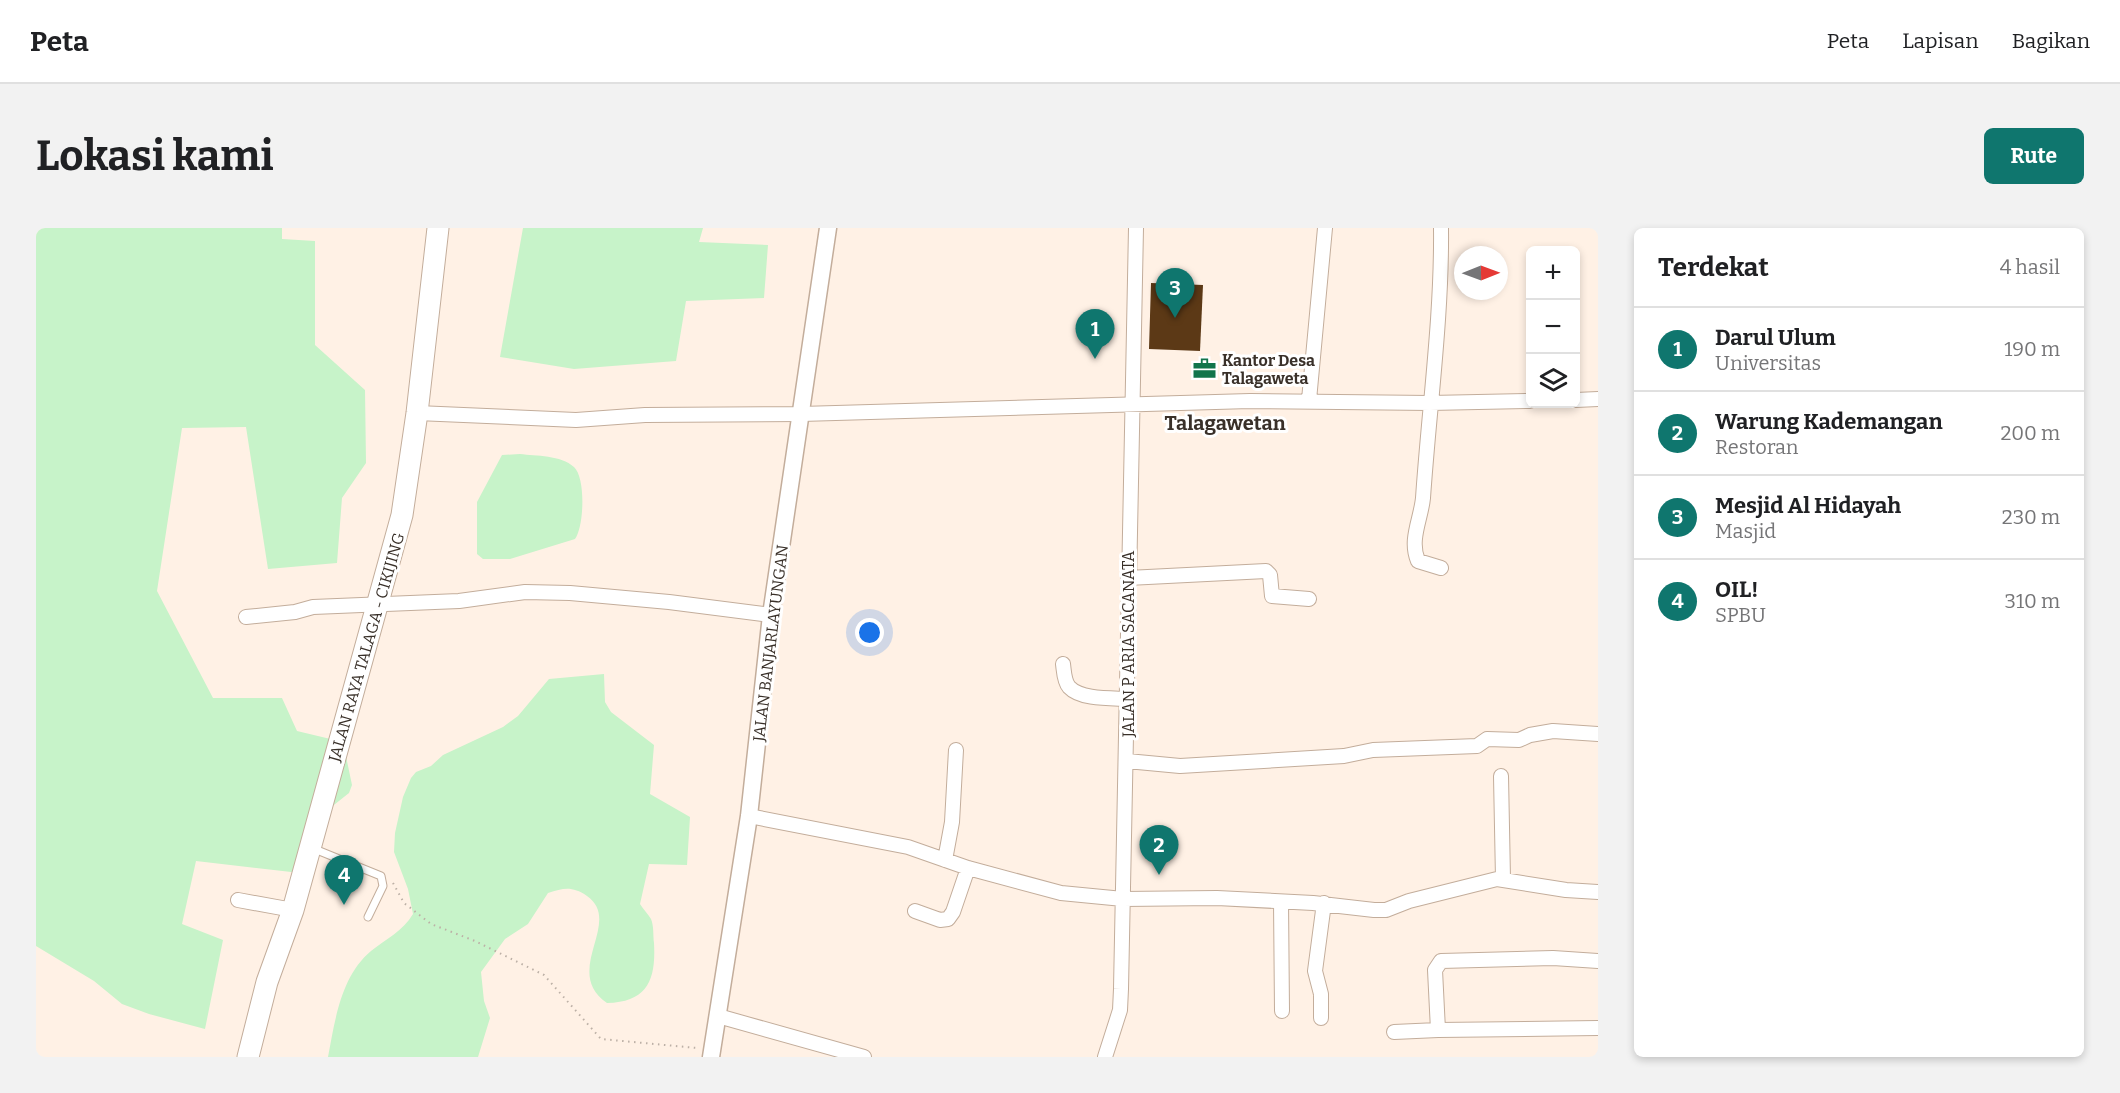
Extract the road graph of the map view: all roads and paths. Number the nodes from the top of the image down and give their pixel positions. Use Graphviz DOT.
graph roads {
  1 [pos="438,228"];
  2 [pos="828,228"];
  3 [pos="1136,228"];
  4 [pos="1325,228"];
  5 [pos="1441,228"];
  6 [pos="1598,399"];
  7 [pos="1309,400"];
  8 [pos="1580,400"];
  9 [pos="1526,401"];
  10 [pos="1430,403"];
  11 [pos="1132,406"];
  12 [pos="417,413"];
  13 [pos="801,414"];
  14 [pos="1441,568"];
  15 [pos="1128,578"];
  16 [pos="1309,599"];
  17 [pos="379,604"];
  18 [pos="771,615"];
  19 [pos="246,617"];
  20 [pos="1063,664"];
  21 [pos="1129,699"];
  22 [pos="1598,734"];
  23 [pos="956,750"];
  24 [pos="1127,761"];
  25 [pos="1501,776"];
  26 [pos="749,816"];
  27 [pos="309,847"];
  28 [pos="945,860"];
  29 [pos="968,868"];
  30 [pos="391,879"];
  31 [pos="1503,879"];
  32 [pos="1598,892"];
  33 [pos="1123,899"];
  34 [pos="238,900"];
  35 [pos="1281,902"];
  36 [pos="1324,903"];
  37 [pos="293,910"];
  38 [pos="915,911"];
  39 [pos="368,917"];
  40 [pos="1598,961"];
  41 [pos="1282,1011"];
  42 [pos="718,1016"];
  43 [pos="1321,1018"];
  44 [pos="1598,1028"];
  45 [pos="1438,1030"];
  46 [pos="1394,1032"];
  47 [pos="712,1053"];
  48 [pos="248,1057"];
  49 [pos="864,1057"];
  50 [pos="1106,1057"];
  1 -- 12 [label="main road, JALAN RAYA TALAGA - CIKIJING"];
  2 -- 13 [label="street, JALAN BANJARLAYUNGAN"];
  3 -- 11 [label="street, JALAN P ARIA SACANATA"];
  4 -- 7 [label="street"];
  5 -- 10 [label="street"];
  6 -- 8 [label="street"];
  7 -- 10 [label="street"];
  7 -- 11 [label="street"];
  9 -- 10 [label="street"];
  10 -- 14 [label="street"];
  11 -- 13 [label="street"];
  11 -- 15 [label="street, JALAN P ARIA SACANATA"];
  12 -- 13 [label="street"];
  12 -- 17 [label="main road, JALAN RAYA TALAGA - CIKIJING"];
  13 -- 18 [label="street, JALAN BANJARLAYUNGAN"];
  15 -- 16 [label="street"];
  15 -- 21 [label="street, JALAN P ARIA SACANATA"];
  17 -- 18 [label="street"];
  17 -- 19 [label="street"];
  17 -- 27 [label="main road, JALAN RAYA TALAGA - CIKIJING"];
  18 -- 26 [label="street, JALAN BANJARLAYUNGAN"];
  20 -- 21 [label="street"];
  21 -- 24 [label="street, JALAN P ARIA SACANATA"];
  22 -- 24 [label="street"];
  23 -- 28 [label="street"];
  24 -- 33 [label="street, JALAN P ARIA SACANATA"];
  25 -- 31 [label="street"];
  26 -- 28 [label="street"];
  26 -- 42 [label="street, JALAN BANJARLAYUNGAN"];
  27 -- 37 [label="main road, JALAN RAYA TALAGA - CIKIJING"];
  27 -- 39 [label="lane"];
  28 -- 29 [label="street"];
  29 -- 33 [label="street"];
  29 -- 38 [label="street"];
  30 -- 47 [label="path"];
  31 -- 32 [label="street"];
  31 -- 36 [label="street"];
  33 -- 35 [label="street"];
  33 -- 50 [label="street, JALAN P ARIA SACANATA"];
  34 -- 37 [label="street"];
  35 -- 36 [label="street"];
  35 -- 41 [label="street"];
  36 -- 43 [label="street"];
  37 -- 48 [label="main road, JALAN RAYA TALAGA - CIKIJING"];
  40 -- 45 [label="street"];
  42 -- 47 [label="street, JALAN BANJARLAYUNGAN"];
  42 -- 49 [label="street"];
  44 -- 45 [label="street"];
  45 -- 46 [label="street"];
}
